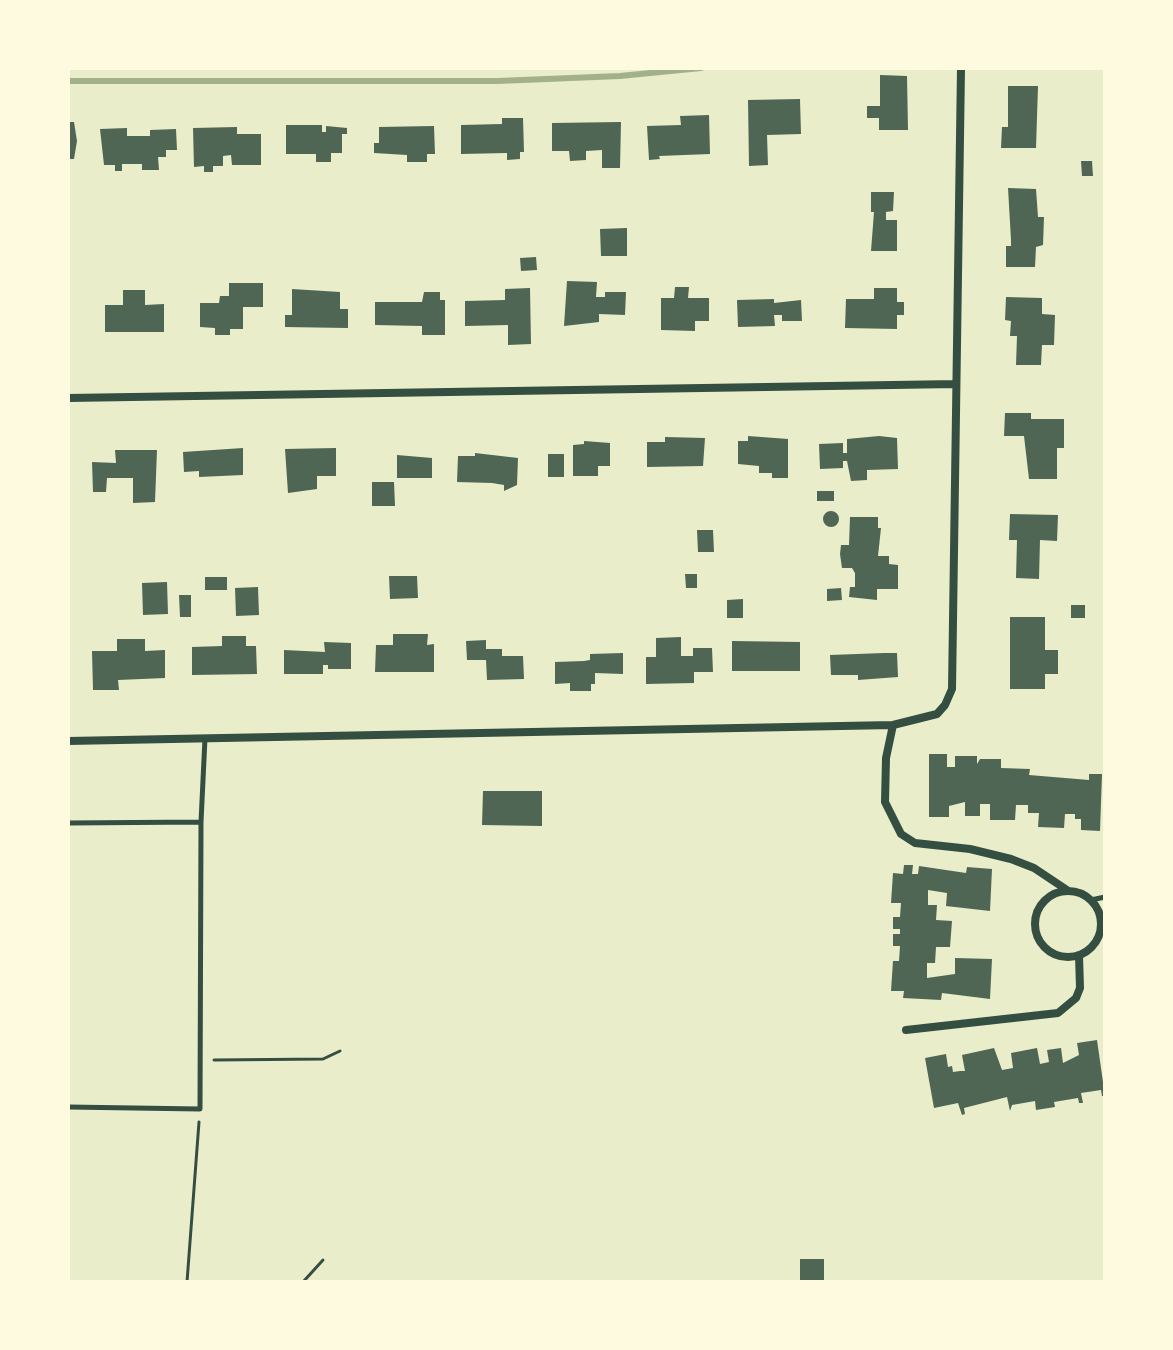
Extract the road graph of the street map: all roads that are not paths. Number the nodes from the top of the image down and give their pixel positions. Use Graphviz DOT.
graph roads {
  1 [pos="961,68"];
  2 [pos="956,384"];
  3 [pos="68,398"];
  4 [pos="893,725"];
  5 [pos="205,737"];
  6 [pos="68,741"];
  7 [pos="201,822"];
  8 [pos="68,823"];
  9 [pos="1067,890"];
  10 [pos="1105,897"];
  11 [pos="1091,900"];
  12 [pos="1103,924"];
  13 [pos="1079,955"];
  14 [pos="906,1030"];
  15 [pos="68,1107"];
  1 -- 2 [label="street"];
  2 -- 3 [label="street"];
  2 -- 4 [label="street"];
  4 -- 5 [label="street"];
  4 -- 9 [label="street"];
  5 -- 6 [label="street"];
  5 -- 7 [label="lane"];
  7 -- 8 [label="lane"];
  7 -- 15 [label="lane"];
  9 -- 11 [label="street"];
  9 -- 13 [label="street"];
  10 -- 11 [label="lane"];
  11 -- 12 [label="street"];
  12 -- 13 [label="street"];
  13 -- 14 [label="street"];
}
